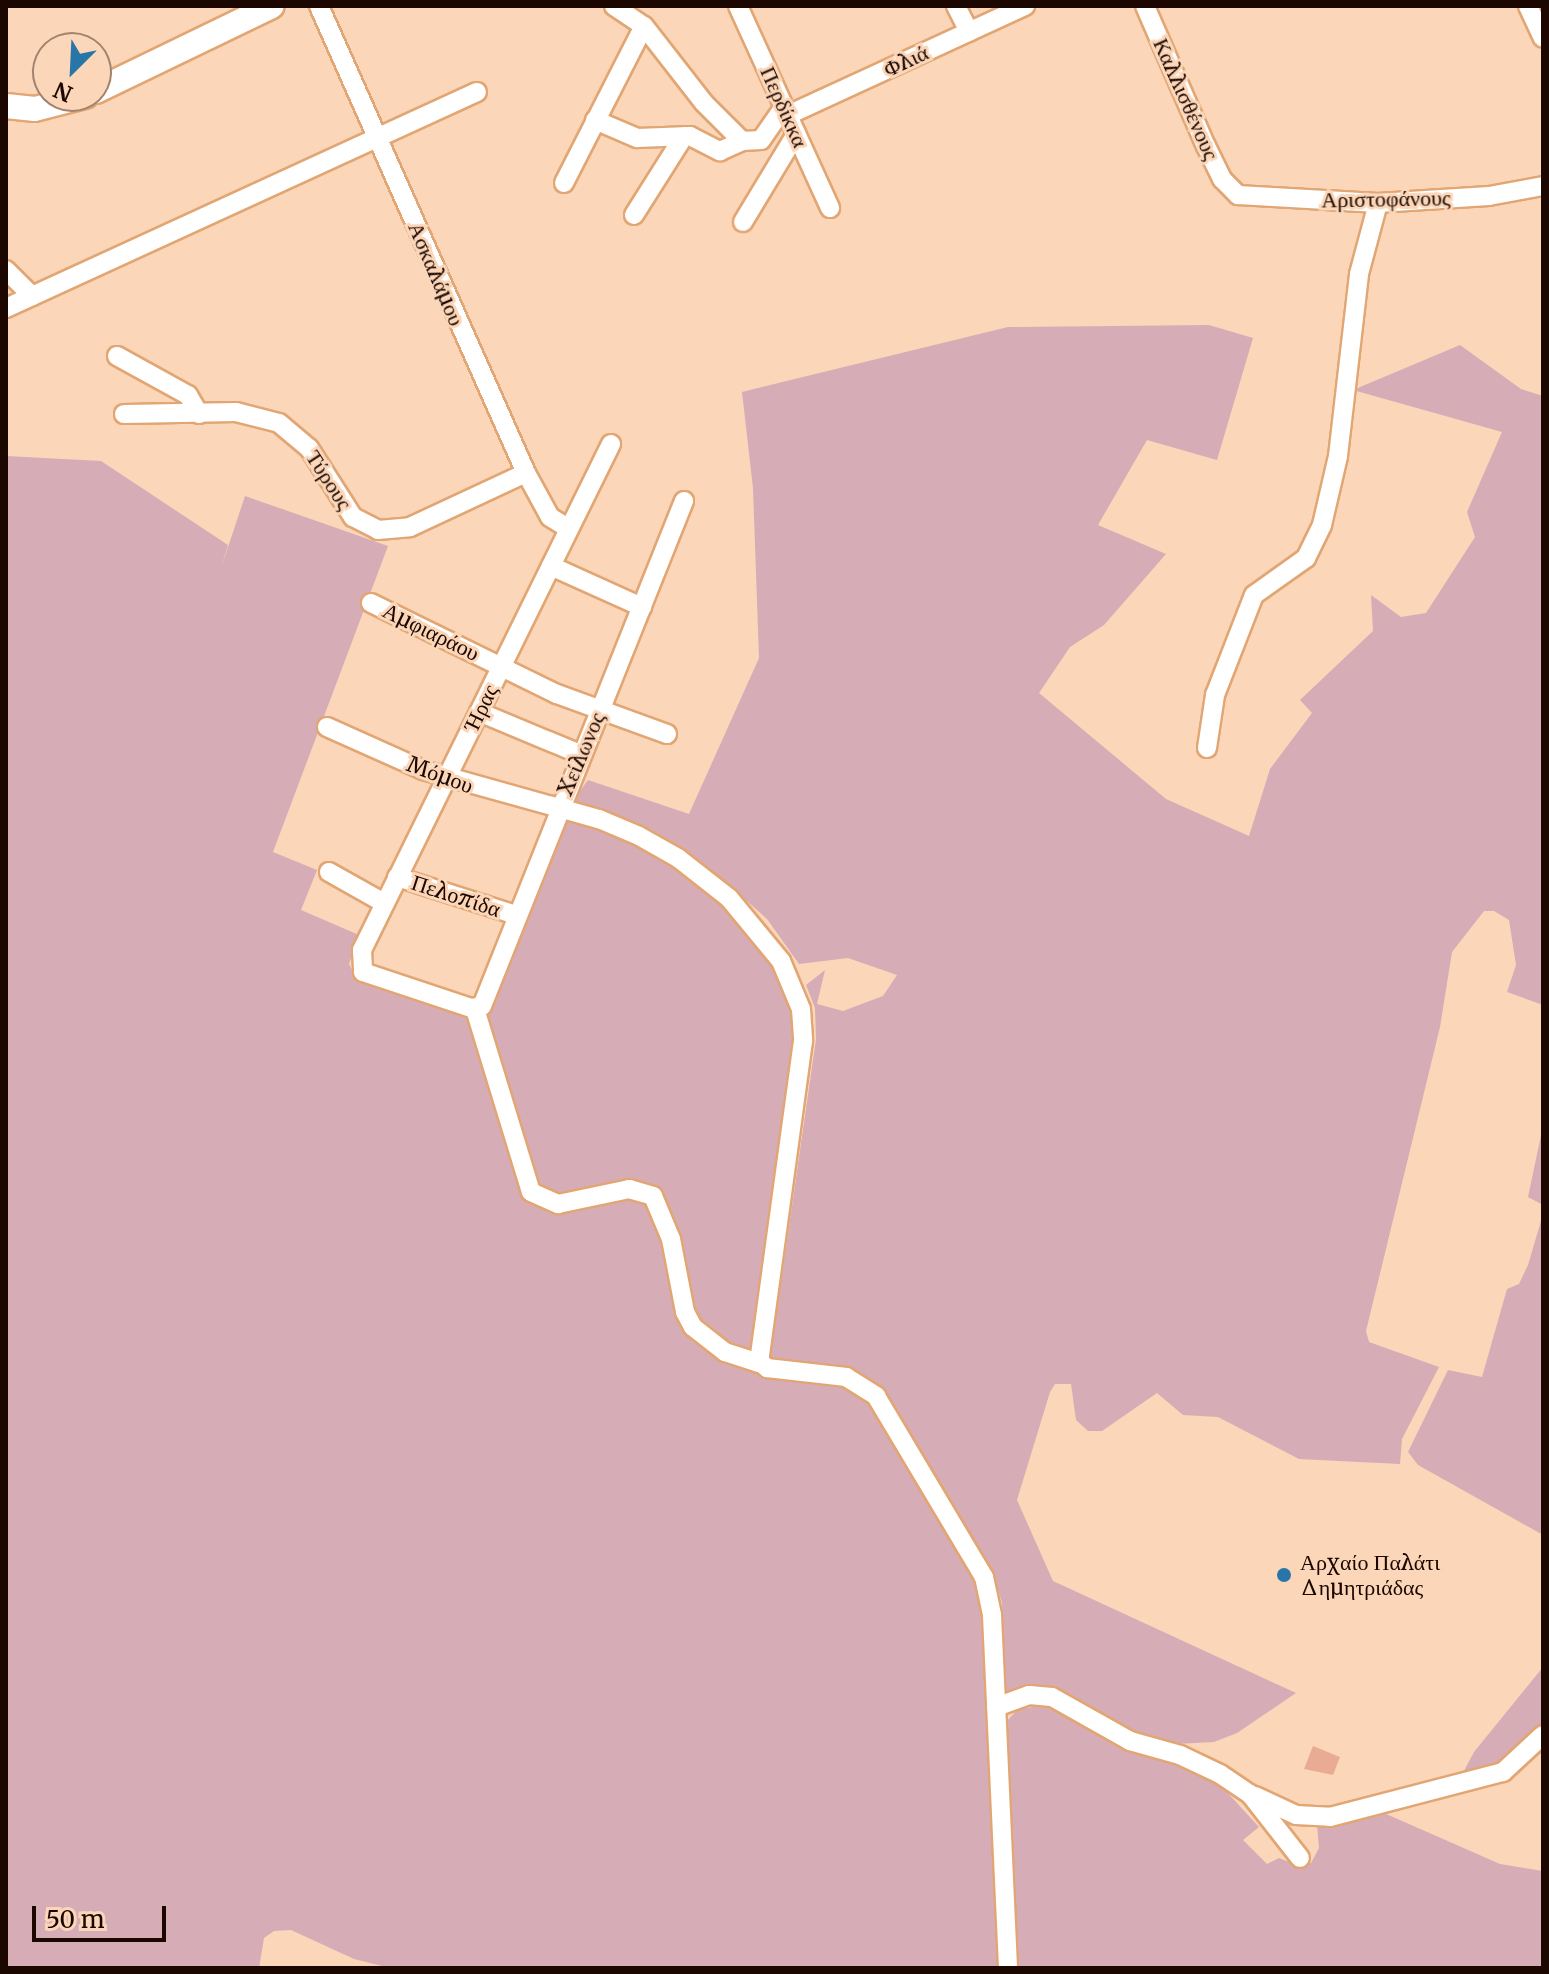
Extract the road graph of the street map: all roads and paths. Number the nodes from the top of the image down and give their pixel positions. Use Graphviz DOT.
graph roads {
  1 [pos="272,6"];
  2 [pos="319,6"];
  3 [pos="614,6"];
  4 [pos="738,6"];
  5 [pos="956,6"];
  6 [pos="1025,6"];
  7 [pos="1145,6"];
  8 [pos="1528,6"];
  9 [pos="644,26"];
  10 [pos="969,32"];
  11 [pos="1543,38"];
  12 [pos="112,83"];
  13 [pos="477,92"];
  14 [pos="6,106"];
  15 [pos="32,107"];
  16 [pos="786,111"];
  17 [pos="595,120"];
  18 [pos="796,134"];
  19 [pos="684,136"];
  20 [pos="377,138"];
  21 [pos="742,141"];
  22 [pos="564,183"];
  23 [pos="1543,186"];
  24 [pos="1230,190"];
  25 [pos="1378,203"];
  26 [pos="830,208"];
  27 [pos="634,215"];
  28 [pos="743,222"];
  29 [pos="6,270"];
  30 [pos="32,296"];
  31 [pos="6,308"];
  32 [pos="117,356"];
  33 [pos="124,414"];
  34 [pos="199,414"];
  35 [pos="611,444"];
  36 [pos="526,473"];
  37 [pos="684,501"];
  38 [pos="569,529"];
  39 [pos="551,566"];
  40 [pos="371,603"];
  41 [pos="642,607"];
  42 [pos="502,666"];
  43 [pos="599,709"];
  44 [pos="479,712"];
  45 [pos="327,727"];
  46 [pos="667,734"];
  47 [pos="1207,748"];
  48 [pos="580,754"];
  49 [pos="446,778"];
  50 [pos="557,811"];
  51 [pos="329,872"];
  52 [pos="397,877"];
  53 [pos="384,903"];
  54 [pos="516,915"];
  55 [pos="478,1008"];
  56 [pos="759,1363"];
  57 [pos="996,1707"];
  58 [pos="1543,1735"];
  59 [pos="1250,1794"];
  60 [pos="1300,1858"];
  61 [pos="1008,1968"];
  1 -- 12 [label="street"];
  2 -- 20 [label="street, Ασκαλάμου"];
  3 -- 9 [label="street"];
  4 -- 16 [label="street, Περδίκκα"];
  5 -- 10 [label="street"];
  6 -- 10 [label="street, Φλιά"];
  7 -- 24 [label="street, Καλλισθένους"];
  8 -- 11 [label="street"];
  9 -- 17 [label="street"];
  9 -- 21 [label="street"];
  10 -- 16 [label="street, Φλιά"];
  13 -- 20 [label="street"];
  14 -- 15 [label="street"];
  16 -- 18 [label="street, Περδίκκα"];
  16 -- 21 [label="street"];
  17 -- 19 [label="street"];
  17 -- 22 [label="street"];
  18 -- 26 [label="street, Περδίκκα"];
  18 -- 28 [label="street"];
  19 -- 21 [label="street"];
  19 -- 27 [label="street"];
  20 -- 30 [label="street"];
  20 -- 36 [label="street, Ασκαλάμου"];
  23 -- 25 [label="street, Αριστοφάνους"];
  24 -- 25 [label="street, Αριστοφάνους"];
  25 -- 47 [label="street"];
  29 -- 30 [label="street"];
  30 -- 31 [label="street"];
  32 -- 34 [label="street"];
  33 -- 34 [label="street, Τύρους"];
  34 -- 36 [label="street, Τύρους"];
  35 -- 38 [label="street, Ήρας"];
  36 -- 38 [label="street, Ασκαλάμου"];
  37 -- 41 [label="street, Χείλωνος"];
  38 -- 39 [label="street, Ήρας"];
  39 -- 41 [label="street"];
  39 -- 42 [label="street, Ήρας"];
  40 -- 42 [label="street, Αμφιαράου"];
  41 -- 43 [label="street, Χείλωνος"];
  42 -- 43 [label="street, Αμφιαράου"];
  42 -- 44 [label="street, Ήρας"];
  43 -- 46 [label="street, Αμφιαράου"];
  43 -- 48 [label="street, Χείλωνος"];
  44 -- 48 [label="street"];
  44 -- 49 [label="street, Ήρας"];
  45 -- 49 [label="street, Μόμου"];
  48 -- 50 [label="street, Χείλωνος"];
  49 -- 50 [label="street, Μόμου"];
  49 -- 52 [label="street, Ήρας"];
  50 -- 54 [label="street, Χείλωνος"];
  50 -- 56 [label="street, Μόμου"];
  51 -- 53 [label="street"];
  52 -- 53 [label="street, Ήρας"];
  52 -- 54 [label="street, Πελοπίδα"];
  53 -- 55 [label="street, Ήρας"];
  54 -- 55 [label="street, Χείλωνος"];
  55 -- 56 [label="street"];
  56 -- 57 [label="street"];
  57 -- 59 [label="street"];
  57 -- 61 [label="street"];
  58 -- 59 [label="street"];
  59 -- 60 [label="street"];
}
